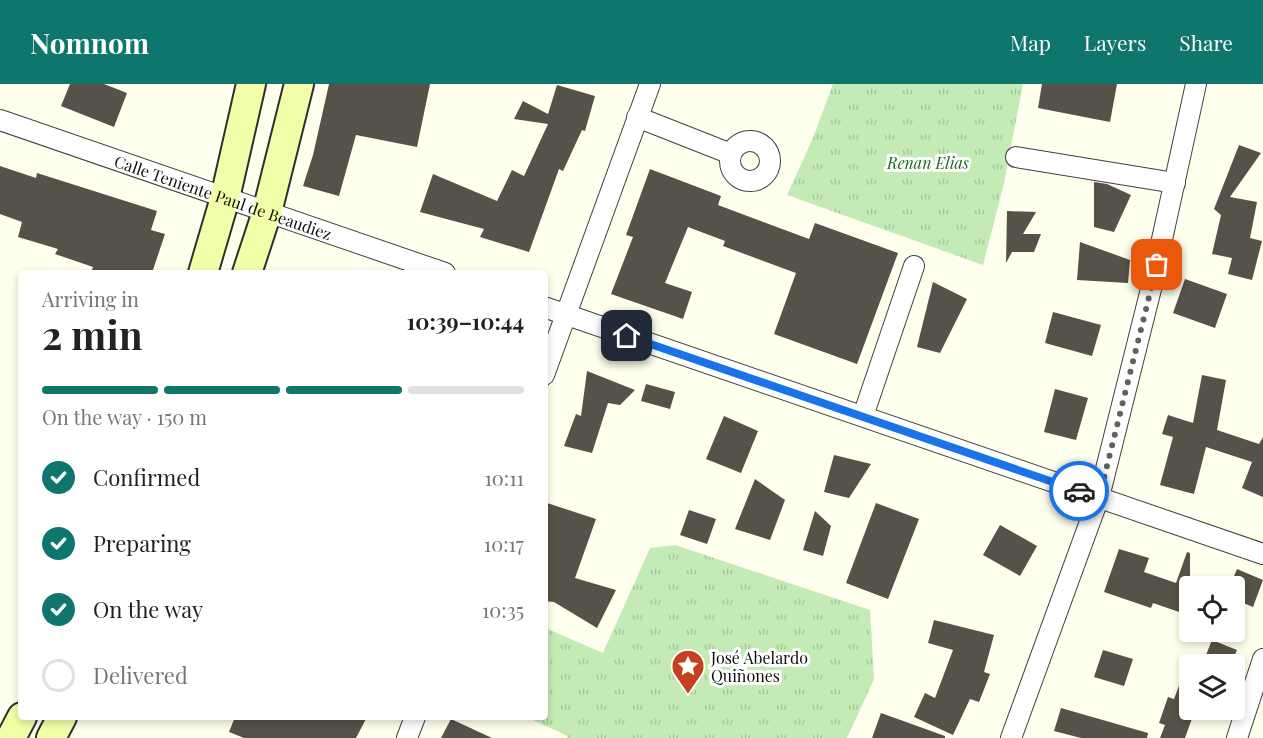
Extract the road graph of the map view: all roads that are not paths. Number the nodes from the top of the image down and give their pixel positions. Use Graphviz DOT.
graph roads {
  1 [pos="251,84"];
  2 [pos="299,84"];
  3 [pos="651,84"];
  4 [pos="1196,84"];
  5 [pos="637,117"];
  6 [pos="0,120"];
  7 [pos="731,154"];
  8 [pos="1016,157"];
  9 [pos="1175,183"];
  10 [pos="225,198"];
  11 [pos="267,212"];
  12 [pos="914,266"];
  13 [pos="204,270"];
  14 [pos="248,270"];
  15 [pos="437,270"];
  16 [pos="548,308"];
  17 [pos="566,315"];
  18 [pos="548,364"];
  19 [pos="863,416"];
  20 [pos="1099,498"];
  21 [pos="1263,554"];
  22 [pos="1263,659"];
  23 [pos="20,720"];
  24 [pos="60,720"];
  25 [pos="414,720"];
  26 [pos="11,738"];
  27 [pos="51,738"];
  28 [pos="407,738"];
  29 [pos="1011,738"];
  30 [pos="1237,738"];
  1 -- 10 [label="main road"];
  2 -- 11 [label="main road"];
  3 -- 5 [label="street"];
  4 -- 9 [label="street"];
  5 -- 7 [label="street"];
  5 -- 17 [label="street"];
  6 -- 10 [label="street, Calle Teniente Paul de Beaudiez"];
  8 -- 9 [label="street"];
  9 -- 20 [label="street"];
  10 -- 11 [label="street, Calle Teniente Paul de Beaudiez"];
  10 -- 13 [label="main road"];
  11 -- 14 [label="main road"];
  11 -- 15 [label="street, Calle Teniente Paul de Beaudiez"];
  12 -- 19 [label="street"];
  16 -- 17 [label="street"];
  17 -- 18 [label="street"];
  17 -- 19 [label="street"];
  19 -- 20 [label="street"];
  20 -- 21 [label="street"];
  20 -- 29 [label="street"];
  22 -- 30 [label="street"];
  23 -- 26 [label="main road"];
  24 -- 27 [label="main road"];
  25 -- 28 [label="street"];
}
